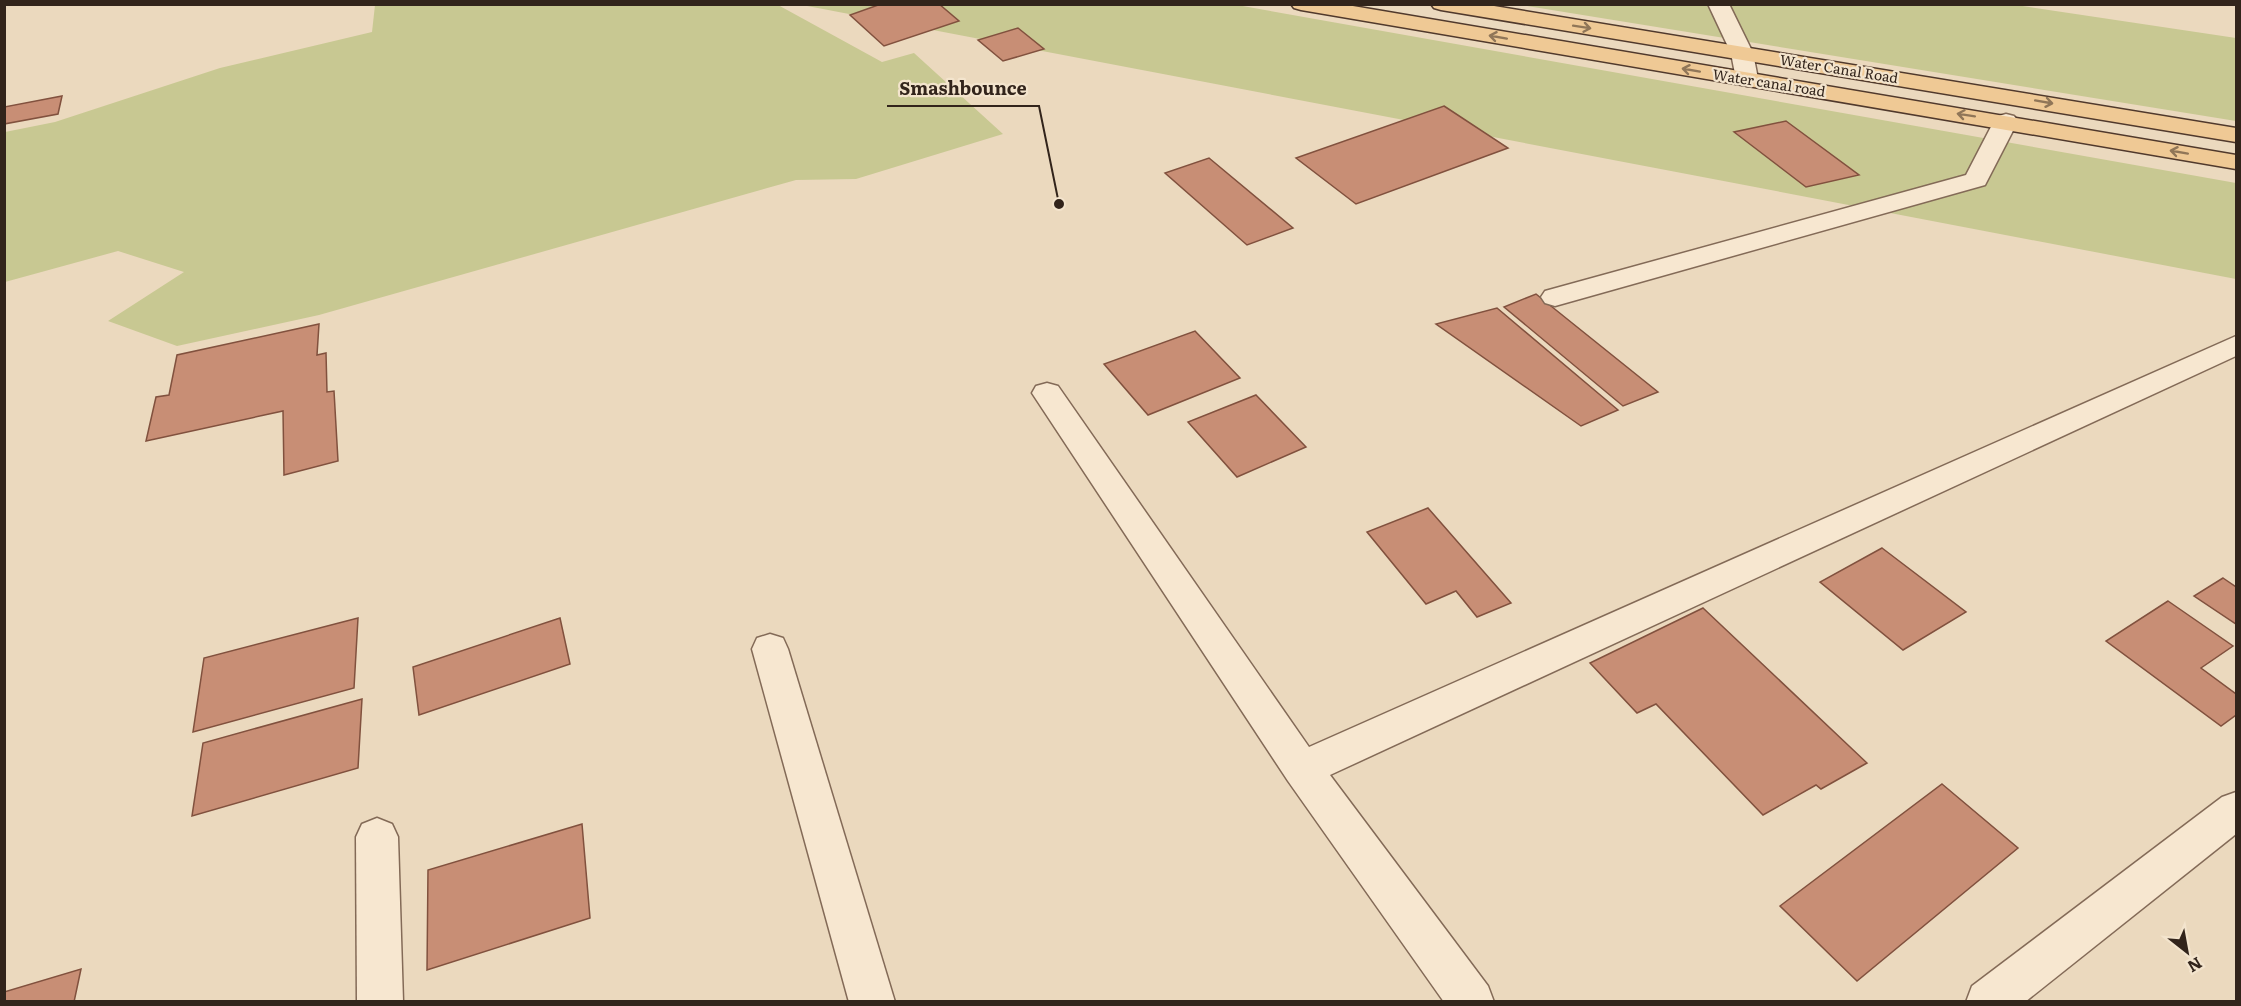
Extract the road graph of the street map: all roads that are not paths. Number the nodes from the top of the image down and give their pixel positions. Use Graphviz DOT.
graph roads {
  1 [pos="1301,4"];
  2 [pos="1441,4"];
  3 [pos="1718,4"];
  4 [pos="1742,53"];
  5 [pos="1747,79"];
  6 [pos="2006,122"];
  7 [pos="2236,135"];
  8 [pos="2236,162"];
  9 [pos="1555,297"];
  10 [pos="2236,345"];
  11 [pos="1047,393"];
  12 [pos="770,649"];
  13 [pos="1302,769"];
  14 [pos="2236,810"];
  15 [pos="377,837"];
  16 [pos="380,1002"];
  17 [pos="872,1002"];
  18 [pos="1472,1002"];
  19 [pos="1988,1002"];
  5 -- 1 [label="main road, Water canal road, one-way"];
  2 -- 4 [label="main road, Water Canal Road, one-way"];
  3 -- 4 [label="street"];
  4 -- 5 [label="street"];
  4 -- 7 [label="main road, Water Canal Road, one-way"];
  6 -- 5 [label="main road, Water canal road, one-way"];
  8 -- 6 [label="main road, Water canal road, one-way"];
  6 -- 9 [label="street"];
  10 -- 13 [label="street"];
  11 -- 13 [label="street"];
  12 -- 17 [label="street"];
  13 -- 18 [label="street"];
  14 -- 19 [label="street"];
  15 -- 16 [label="street"];
}
